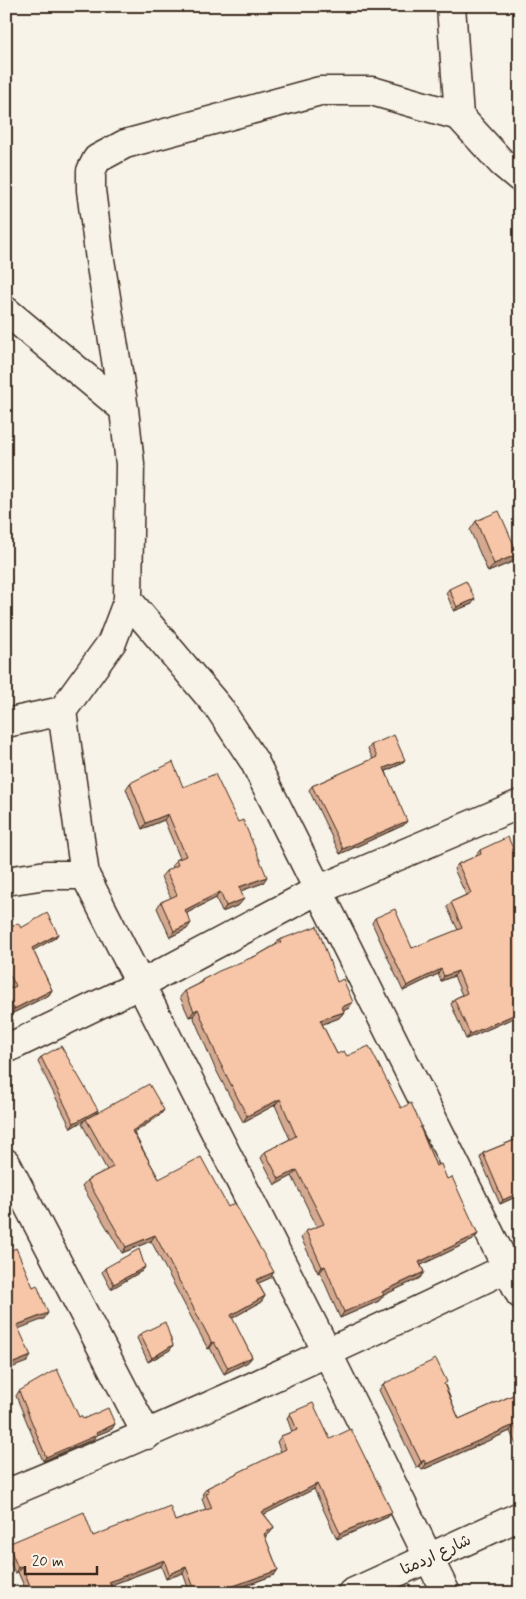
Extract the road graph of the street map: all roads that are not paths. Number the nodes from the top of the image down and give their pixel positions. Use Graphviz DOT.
graph roads {
  1 [pos="451,6"];
  2 [pos="459,116"];
  3 [pos="520,178"];
  4 [pos="6,311"];
  5 [pos="124,410"];
  6 [pos="128,600"];
  7 [pos="62,711"];
  8 [pos="6,723"];
  9 [pos="517,813"];
  10 [pos="85,875"];
  11 [pos="6,881"];
  12 [pos="318,890"];
  13 [pos="139,985"];
  14 [pos="6,1049"];
  15 [pos="6,1163"];
  16 [pos="507,1268"];
  17 [pos="520,1294"];
  18 [pos="328,1354"];
  19 [pos="147,1435"];
  20 [pos="6,1494"];
  21 [pos="520,1516"];
  22 [pos="430,1558"];
  23 [pos="352,1593"];
  24 [pos="446,1593"];
  1 -- 2 [label="street"];
  2 -- 3 [label="street"];
  2 -- 5 [label="street"];
  4 -- 5 [label="street"];
  5 -- 6 [label="street"];
  6 -- 7 [label="street"];
  6 -- 12 [label="street"];
  7 -- 8 [label="street"];
  7 -- 10 [label="street"];
  9 -- 12 [label="street"];
  10 -- 11 [label="street"];
  10 -- 13 [label="street"];
  12 -- 13 [label="street"];
  12 -- 16 [label="street"];
  13 -- 14 [label="street"];
  13 -- 18 [label="street"];
  15 -- 19 [label="street"];
  16 -- 17 [label="street"];
  16 -- 18 [label="street"];
  18 -- 19 [label="street"];
  18 -- 22 [label="street"];
  19 -- 20 [label="street"];
  21 -- 22 [label="street, شارع اردمتا"];
  22 -- 23 [label="street, شارع اردمتا"];
  22 -- 24 [label="street"];
}
